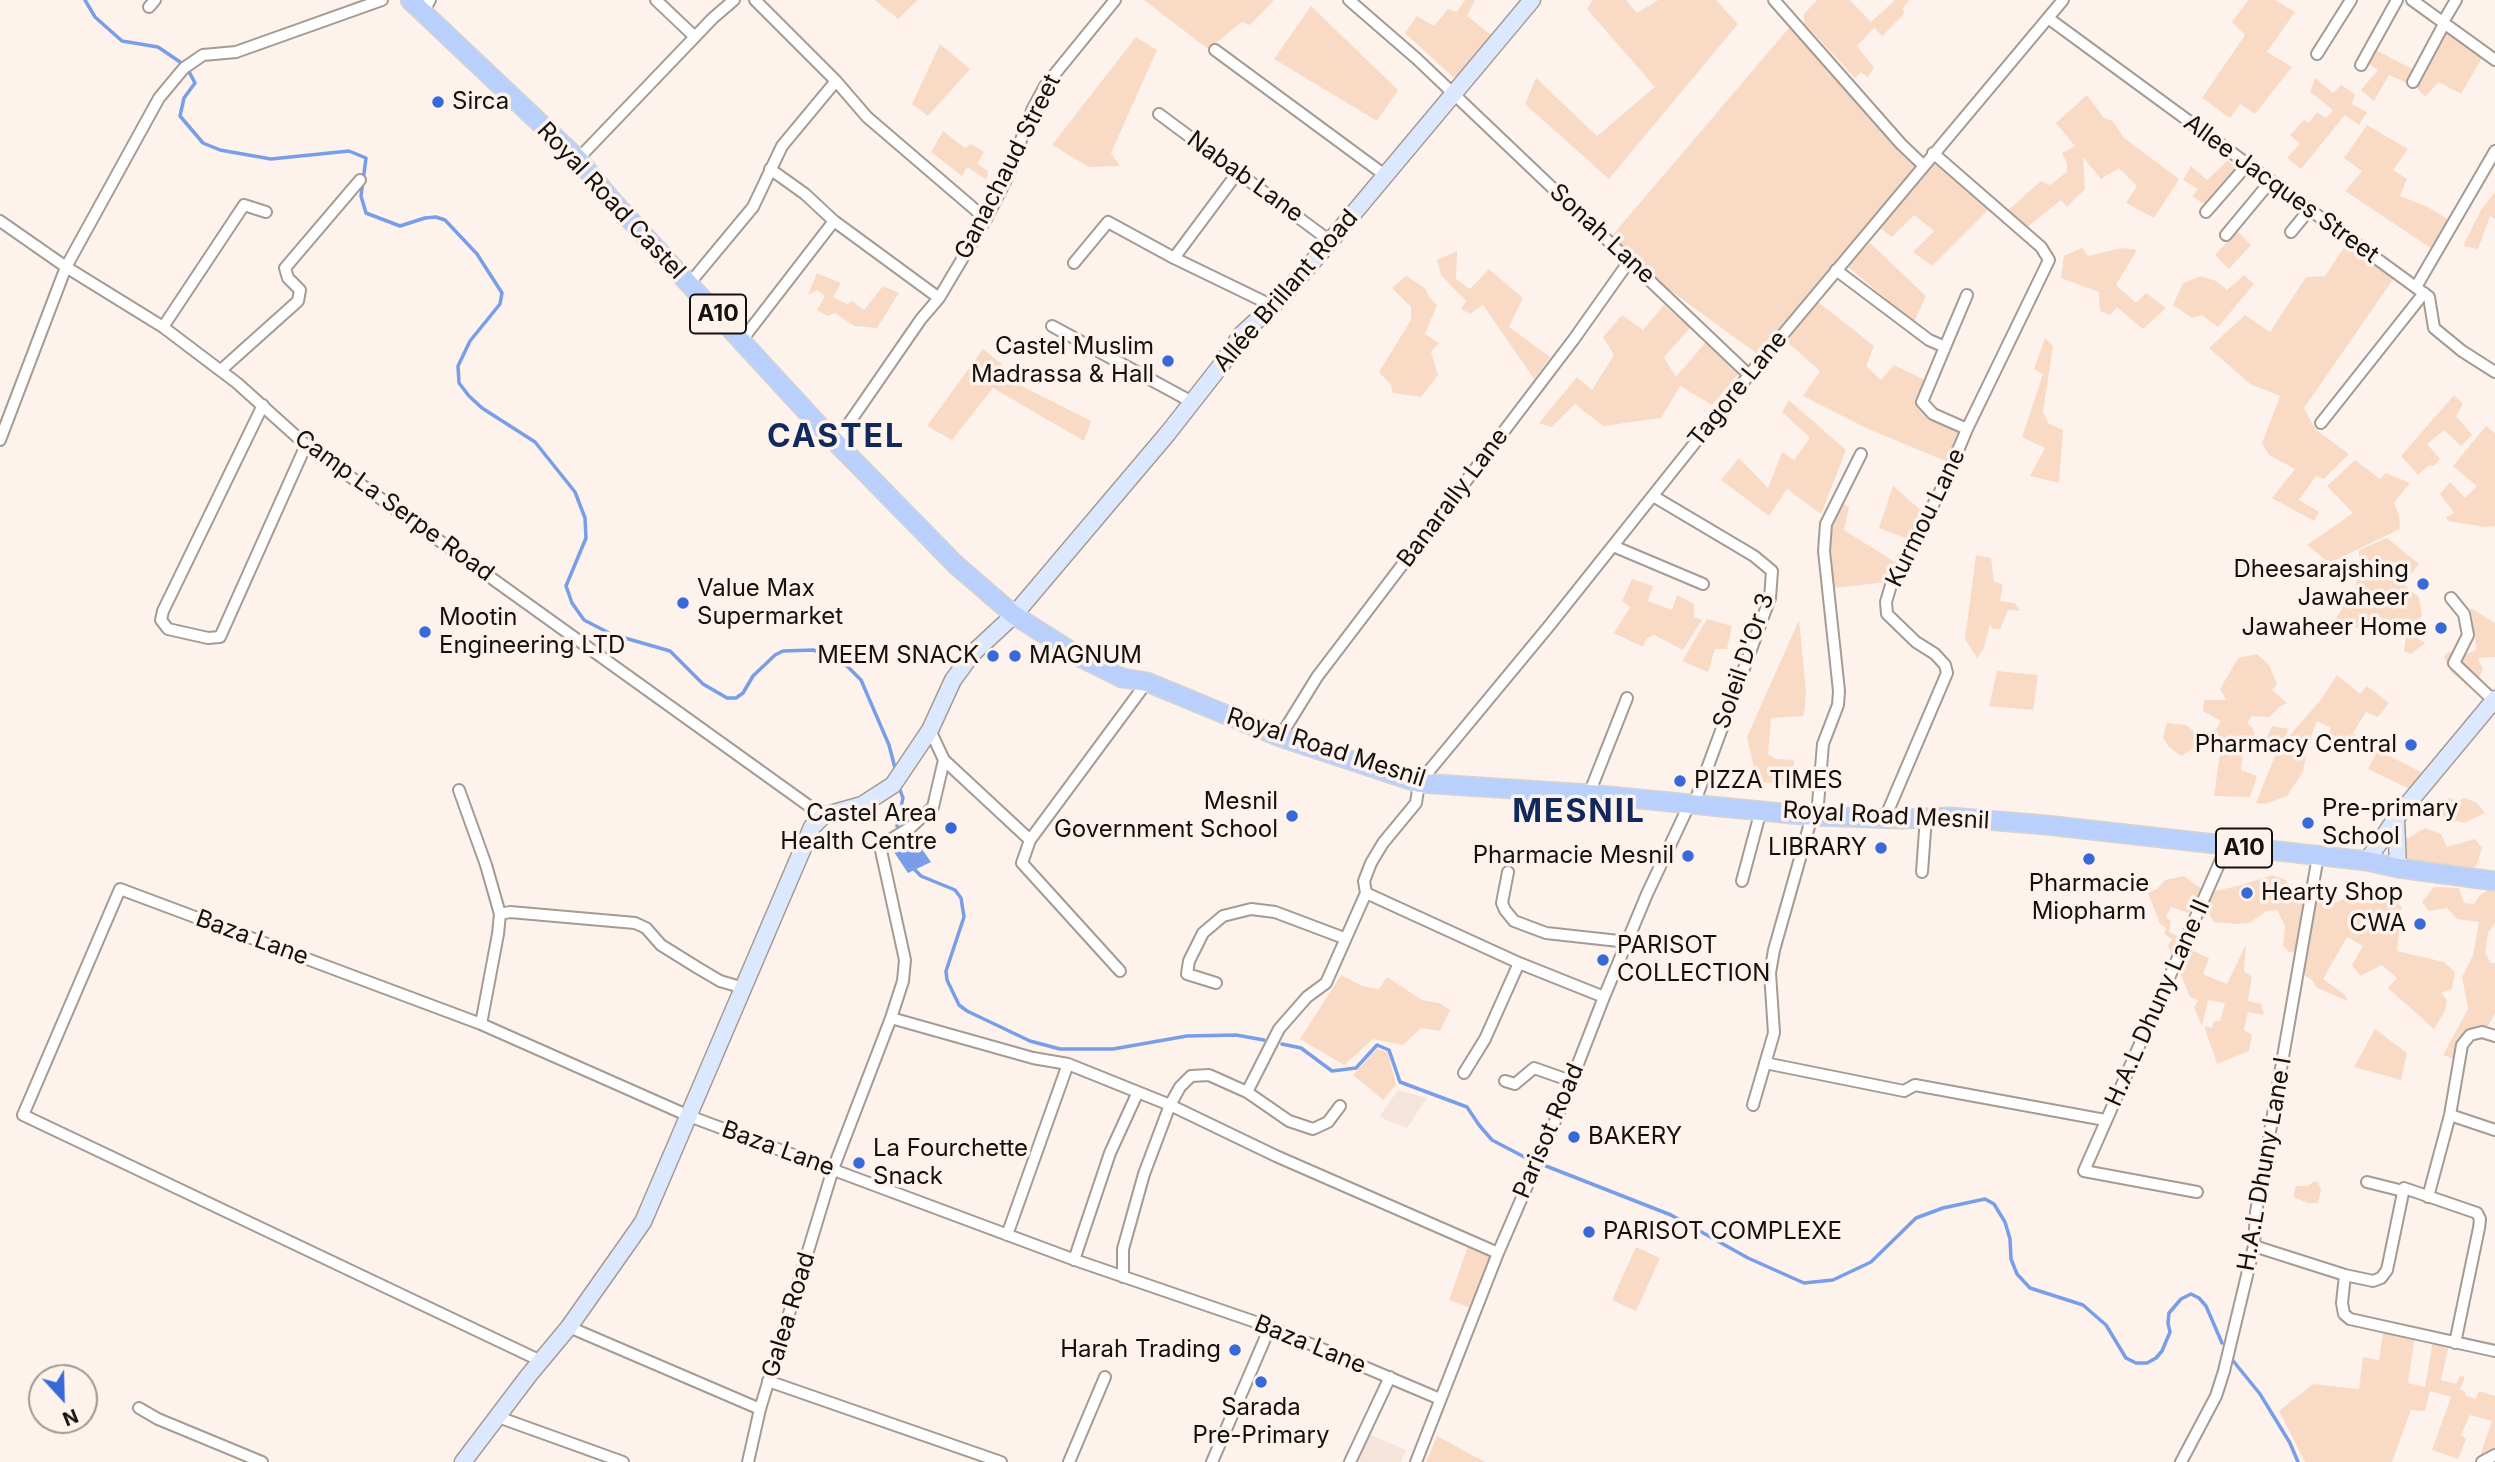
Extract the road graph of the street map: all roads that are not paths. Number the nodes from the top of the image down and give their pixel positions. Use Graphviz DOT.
graph roads {
  1 [pos="382,0"];
  2 [pos="410,0"];
  3 [pos="656,0"];
  4 [pos="734,0"];
  5 [pos="755,0"];
  6 [pos="1115,0"];
  7 [pos="1349,0"];
  8 [pos="1532,0"];
  9 [pos="1774,0"];
  10 [pos="2063,0"];
  11 [pos="2351,0"];
  12 [pos="2397,0"];
  13 [pos="2412,0"];
  14 [pos="2456,0"];
  15 [pos="426,7"];
  16 [pos="2048,18"];
  17 [pos="2444,23"];
  18 [pos="695,37"];
  19 [pos="1215,50"];
  20 [pos="2317,54"];
  21 [pos="2495,60"];
  22 [pos="2361,65"];
  23 [pos="836,81"];
  24 [pos="2413,82"];
  25 [pos="1453,93"];
  26 [pos="1159,114"];
  27 [pos="2495,151"];
  28 [pos="1933,153"];
  29 [pos="578,159"];
  30 [pos="1923,165"];
  31 [pos="2247,165"];
  32 [pos="770,169"];
  33 [pos="1238,172"];
  34 [pos="1386,176"];
  35 [pos="360,180"];
  36 [pos="2270,182"];
  37 [pos="2309,210"];
  38 [pos="265,212"];
  39 [pos="2206,212"];
  40 [pos="986,219"];
  41 [pos="834,220"];
  42 [pos="0,221"];
  43 [pos="2291,232"];
  44 [pos="2226,234"];
  45 [pos="1331,241"];
  46 [pos="1174,258"];
  47 [pos="1630,260"];
  48 [pos="1074,263"];
  49 [pos="66,267"];
  50 [pos="1836,270"];
  51 [pos="689,284"];
  52 [pos="2420,290"];
  53 [pos="1967,295"];
  54 [pos="939,298"];
  55 [pos="1273,306"];
  56 [pos="1052,326"];
  57 [pos="163,327"];
  58 [pos="742,340"];
  59 [pos="1945,347"];
  60 [pos="221,370"];
  61 [pos="2495,372"];
  62 [pos="1749,374"];
  63 [pos="1192,402"];
  64 [pos="263,405"];
  65 [pos="2321,423"];
  66 [pos="1967,429"];
  67 [pos="0,440"];
  68 [pos="836,442"];
  69 [pos="306,445"];
  70 [pos="1861,454"];
  71 [pos="1653,496"];
  72 [pos="1613,546"];
  73 [pos="1703,584"];
  74 [pos="2451,598"];
  75 [pos="1014,615"];
  76 [pos="1147,682"];
  77 [pos="1627,698"];
  78 [pos="2494,700"];
  79 [pos="930,730"];
  80 [pos="1280,737"];
  81 [pos="944,760"];
  82 [pos="1419,783"];
  83 [pos="459,790"];
  84 [pos="1589,794"];
  85 [pos="1692,804"];
  86 [pos="1760,810"];
  87 [pos="823,816"];
  88 [pos="1815,816"];
  89 [pos="1926,817"];
  90 [pos="1885,818"];
  91 [pos="2396,818"];
  92 [pos="1030,840"];
  93 [pos="2227,846"];
  94 [pos="2318,856"];
  95 [pos="2367,861"];
  96 [pos="2398,868"];
  97 [pos="1508,872"];
  98 [pos="1923,872"];
  99 [pos="1742,881"];
  100 [pos="2495,881"];
  101 [pos="1366,893"];
  102 [pos="500,914"];
  103 [pos="1344,938"];
  104 [pos="1628,942"];
  105 [pos="1519,963"];
  106 [pos="1120,971"];
  107 [pos="1216,983"];
  108 [pos="744,988"];
  109 [pos="1604,998"];
  110 [pos="891,1018"];
  111 [pos="481,1024"];
  112 [pos="2495,1036"];
  113 [pos="1765,1063"];
  114 [pos="1068,1064"];
  115 [pos="1464,1073"];
  116 [pos="1505,1081"];
  117 [pos="1571,1081"];
  118 [pos="1247,1092"];
  119 [pos="1138,1094"];
  120 [pos="1170,1105"];
  121 [pos="1753,1105"];
  122 [pos="1340,1106"];
  123 [pos="2449,1115"];
  124 [pos="689,1116"];
  125 [pos="2105,1120"];
  126 [pos="2495,1130"];
  127 [pos="833,1169"];
  128 [pos="2367,1182"];
  129 [pos="2403,1191"];
  130 [pos="2197,1192"];
  131 [pos="2428,1197"];
  132 [pos="1007,1235"];
  133 [pos="2254,1246"];
  134 [pos="1498,1254"];
  135 [pos="1074,1260"];
  136 [pos="2345,1275"];
  137 [pos="1123,1277"];
  138 [pos="569,1327"];
  139 [pos="1270,1327"];
  140 [pos="2455,1343"];
  141 [pos="2495,1352"];
  142 [pos="541,1361"];
  143 [pos="1105,1377"];
  144 [pos="1390,1377"];
  145 [pos="768,1381"];
  146 [pos="1440,1399"];
  147 [pos="139,1408"];
  148 [pos="760,1409"];
  149 [pos="498,1417"];
  150 [pos="2495,1455"];
  151 [pos="262,1462"];
  152 [pos="463,1462"];
  153 [pos="623,1462"];
  154 [pos="748,1462"];
  155 [pos="1000,1462"];
  156 [pos="1069,1462"];
  157 [pos="1212,1462"];
  158 [pos="1350,1462"];
  159 [pos="1416,1462"];
  160 [pos="2181,1462"];
  161 [pos="2482,1462"];
  1 -- 49 [label="street"];
  2 -- 15 [label="main road, Royal Road Castel / A10"];
  3 -- 18 [label="street"];
  4 -- 18 [label="street"];
  5 -- 23 [label="street"];
  6 -- 40 [label="street, Ganachaud Street"];
  7 -- 25 [label="street, Sonah Lane"];
  8 -- 25 [label="main road, Allée Brillant Road"];
  9 -- 30 [label="street"];
  10 -- 16 [label="street, Tagore Lane"];
  11 -- 20 [label="street"];
  12 -- 22 [label="street"];
  13 -- 17 [label="street"];
  14 -- 17 [label="street"];
  15 -- 29 [label="main road, Royal Road Castel / A10"];
  16 -- 28 [label="street, Tagore Lane"];
  16 -- 31 [label="street, Allee Jacques Street"];
  17 -- 21 [label="street"];
  17 -- 24 [label="street"];
  18 -- 29 [label="street"];
  19 -- 34 [label="street"];
  23 -- 32 [label="street"];
  23 -- 40 [label="street"];
  25 -- 34 [label="main road, Allée Brillant Road"];
  25 -- 47 [label="street, Sonah Lane"];
  26 -- 33 [label="street, Nabab Lane"];
  27 -- 52 [label="street"];
  28 -- 30 [label="street, Tagore Lane"];
  28 -- 66 [label="street, Kurmou Lane"];
  29 -- 51 [label="main road, Royal Road Castel / A10"];
  30 -- 50 [label="street, Tagore Lane"];
  31 -- 36 [label="street, Allee Jacques Street"];
  31 -- 39 [label="street"];
  32 -- 41 [label="street"];
  32 -- 51 [label="street"];
  33 -- 45 [label="street, Nabab Lane"];
  33 -- 46 [label="street"];
  34 -- 45 [label="main road, Allée Brillant Road"];
  35 -- 60 [label="street"];
  36 -- 37 [label="street, Allee Jacques Street"];
  36 -- 44 [label="street"];
  37 -- 43 [label="street"];
  37 -- 52 [label="street, Allee Jacques Street"];
  38 -- 57 [label="street"];
  40 -- 54 [label="street, Ganachaud Street"];
  41 -- 54 [label="street"];
  41 -- 58 [label="street"];
  42 -- 49 [label="street, Camp La Serpe Road"];
  45 -- 55 [label="main road, Allée Brillant Road"];
  46 -- 48 [label="street"];
  46 -- 55 [label="street"];
  47 -- 62 [label="street, Sonah Lane"];
  47 -- 80 [label="street, Banarally Lane"];
  49 -- 57 [label="street, Camp La Serpe Road"];
  49 -- 67 [label="street"];
  50 -- 59 [label="street"];
  50 -- 62 [label="street, Tagore Lane"];
  51 -- 58 [label="main road, Royal Road Castel / A10"];
  52 -- 61 [label="street"];
  52 -- 65 [label="street"];
  53 -- 59 [label="street"];
  54 -- 68 [label="street, Ganachaud Street"];
  55 -- 63 [label="main road, Allée Brillant Road"];
  56 -- 63 [label="street"];
  57 -- 60 [label="street, Camp La Serpe Road"];
  58 -- 68 [label="main road, Royal Road Castel / A10"];
  59 -- 66 [label="street, Kurmou Lane"];
  60 -- 64 [label="street, Camp La Serpe Road"];
  62 -- 71 [label="street, Tagore Lane"];
  63 -- 75 [label="main road, Allée Brillant Road"];
  64 -- 69 [label="street, Camp La Serpe Road"];
  64 -- 69 [label="street"];
  66 -- 90 [label="street, Kurmou Lane"];
  68 -- 75 [label="main road, Royal Road Castel / A10"];
  69 -- 87 [label="street, Camp La Serpe Road"];
  70 -- 88 [label="street"];
  71 -- 72 [label="street, Tagore Lane"];
  71 -- 85 [label="street, Soleil D'Or 3"];
  72 -- 73 [label="street"];
  72 -- 82 [label="street, Tagore Lane"];
  74 -- 78 [label="street"];
  75 -- 76 [label="main road, Royal Road Mesnil / A10"];
  75 -- 79 [label="main road, Allée Brillant Road"];
  76 -- 80 [label="main road, Royal Road Mesnil / A10"];
  76 -- 92 [label="street"];
  77 -- 84 [label="street"];
  78 -- 91 [label="main road"];
  79 -- 81 [label="street"];
  79 -- 87 [label="main road, Allée Brillant Road"];
  80 -- 82 [label="main road, Royal Road Mesnil / A10"];
  81 -- 92 [label="street"];
  81 -- 110 [label="street, Galea Road"];
  82 -- 84 [label="main road, Royal Road Mesnil / A10"];
  82 -- 101 [label="street, Tagore Lane"];
  83 -- 102 [label="street"];
  84 -- 85 [label="main road, Royal Road Mesnil / A10"];
  85 -- 86 [label="main road, Royal Road Mesnil / A10"];
  85 -- 104 [label="street, Parisot Road"];
  86 -- 88 [label="main road, Royal Road Mesnil / A10"];
  86 -- 99 [label="street"];
  87 -- 108 [label="main road"];
  88 -- 90 [label="main road, Royal Road Mesnil / A10"];
  88 -- 113 [label="street"];
  89 -- 90 [label="main road, Royal Road Mesnil / A10"];
  89 -- 93 [label="main road, Royal Road Mesnil / A10"];
  89 -- 98 [label="street"];
  91 -- 95 [label="main road"];
  91 -- 96 [label="main road"];
  92 -- 106 [label="street"];
  93 -- 94 [label="main road, A10"];
  93 -- 125 [label="street, H.A.L Dhuny Lane II"];
  94 -- 95 [label="main road, A10"];
  94 -- 133 [label="street, H.A.L Dhuny Lane I"];
  95 -- 96 [label="main road, A10"];
  96 -- 100 [label="main road, A10"];
  97 -- 104 [label="street"];
  101 -- 103 [label="street, Tagore Lane"];
  101 -- 105 [label="street"];
  102 -- 108 [label="street"];
  102 -- 111 [label="street"];
  103 -- 107 [label="street"];
  103 -- 118 [label="street, Tagore Lane"];
  104 -- 109 [label="street, Parisot Road"];
  105 -- 109 [label="street"];
  105 -- 115 [label="street"];
  108 -- 124 [label="main road"];
  109 -- 117 [label="street, Parisot Road"];
  110 -- 114 [label="street"];
  110 -- 127 [label="street, Galea Road"];
  111 -- 124 [label="street, Baza Lane"];
  111 -- 142 [label="street, Baza Lane"];
  112 -- 123 [label="street"];
  113 -- 121 [label="street"];
  113 -- 125 [label="street"];
  114 -- 119 [label="street"];
  114 -- 132 [label="street"];
  116 -- 117 [label="street"];
  117 -- 134 [label="street, Parisot Road"];
  118 -- 120 [label="street"];
  118 -- 122 [label="street"];
  119 -- 120 [label="street"];
  119 -- 135 [label="street"];
  120 -- 134 [label="street"];
  120 -- 137 [label="street"];
  123 -- 126 [label="street"];
  123 -- 131 [label="street"];
  124 -- 127 [label="street, Baza Lane"];
  124 -- 138 [label="main road"];
  125 -- 130 [label="street, H.A.L Dhuny Lane II"];
  127 -- 132 [label="street, Baza Lane"];
  127 -- 145 [label="street, Galea Road"];
  128 -- 129 [label="street"];
  129 -- 131 [label="street"];
  129 -- 136 [label="street"];
  131 -- 140 [label="street"];
  132 -- 135 [label="street, Baza Lane"];
  133 -- 136 [label="street"];
  133 -- 160 [label="street, H.A.L Dhuny Lane I"];
  134 -- 146 [label="street, Parisot Road"];
  135 -- 137 [label="street, Baza Lane"];
  136 -- 140 [label="street"];
  137 -- 139 [label="street, Baza Lane"];
  138 -- 142 [label="main road"];
  138 -- 148 [label="street"];
  139 -- 144 [label="street, Baza Lane"];
  139 -- 157 [label="street"];
  140 -- 141 [label="street"];
  142 -- 149 [label="main road"];
  143 -- 156 [label="street"];
  144 -- 146 [label="street, Baza Lane"];
  144 -- 158 [label="street"];
  145 -- 148 [label="street, Galea Road"];
  145 -- 155 [label="street"];
  146 -- 159 [label="street, Parisot Road"];
  147 -- 151 [label="street"];
  148 -- 154 [label="street, Galea Road"];
  149 -- 152 [label="main road"];
  149 -- 153 [label="street"];
  150 -- 161 [label="street"];
}
